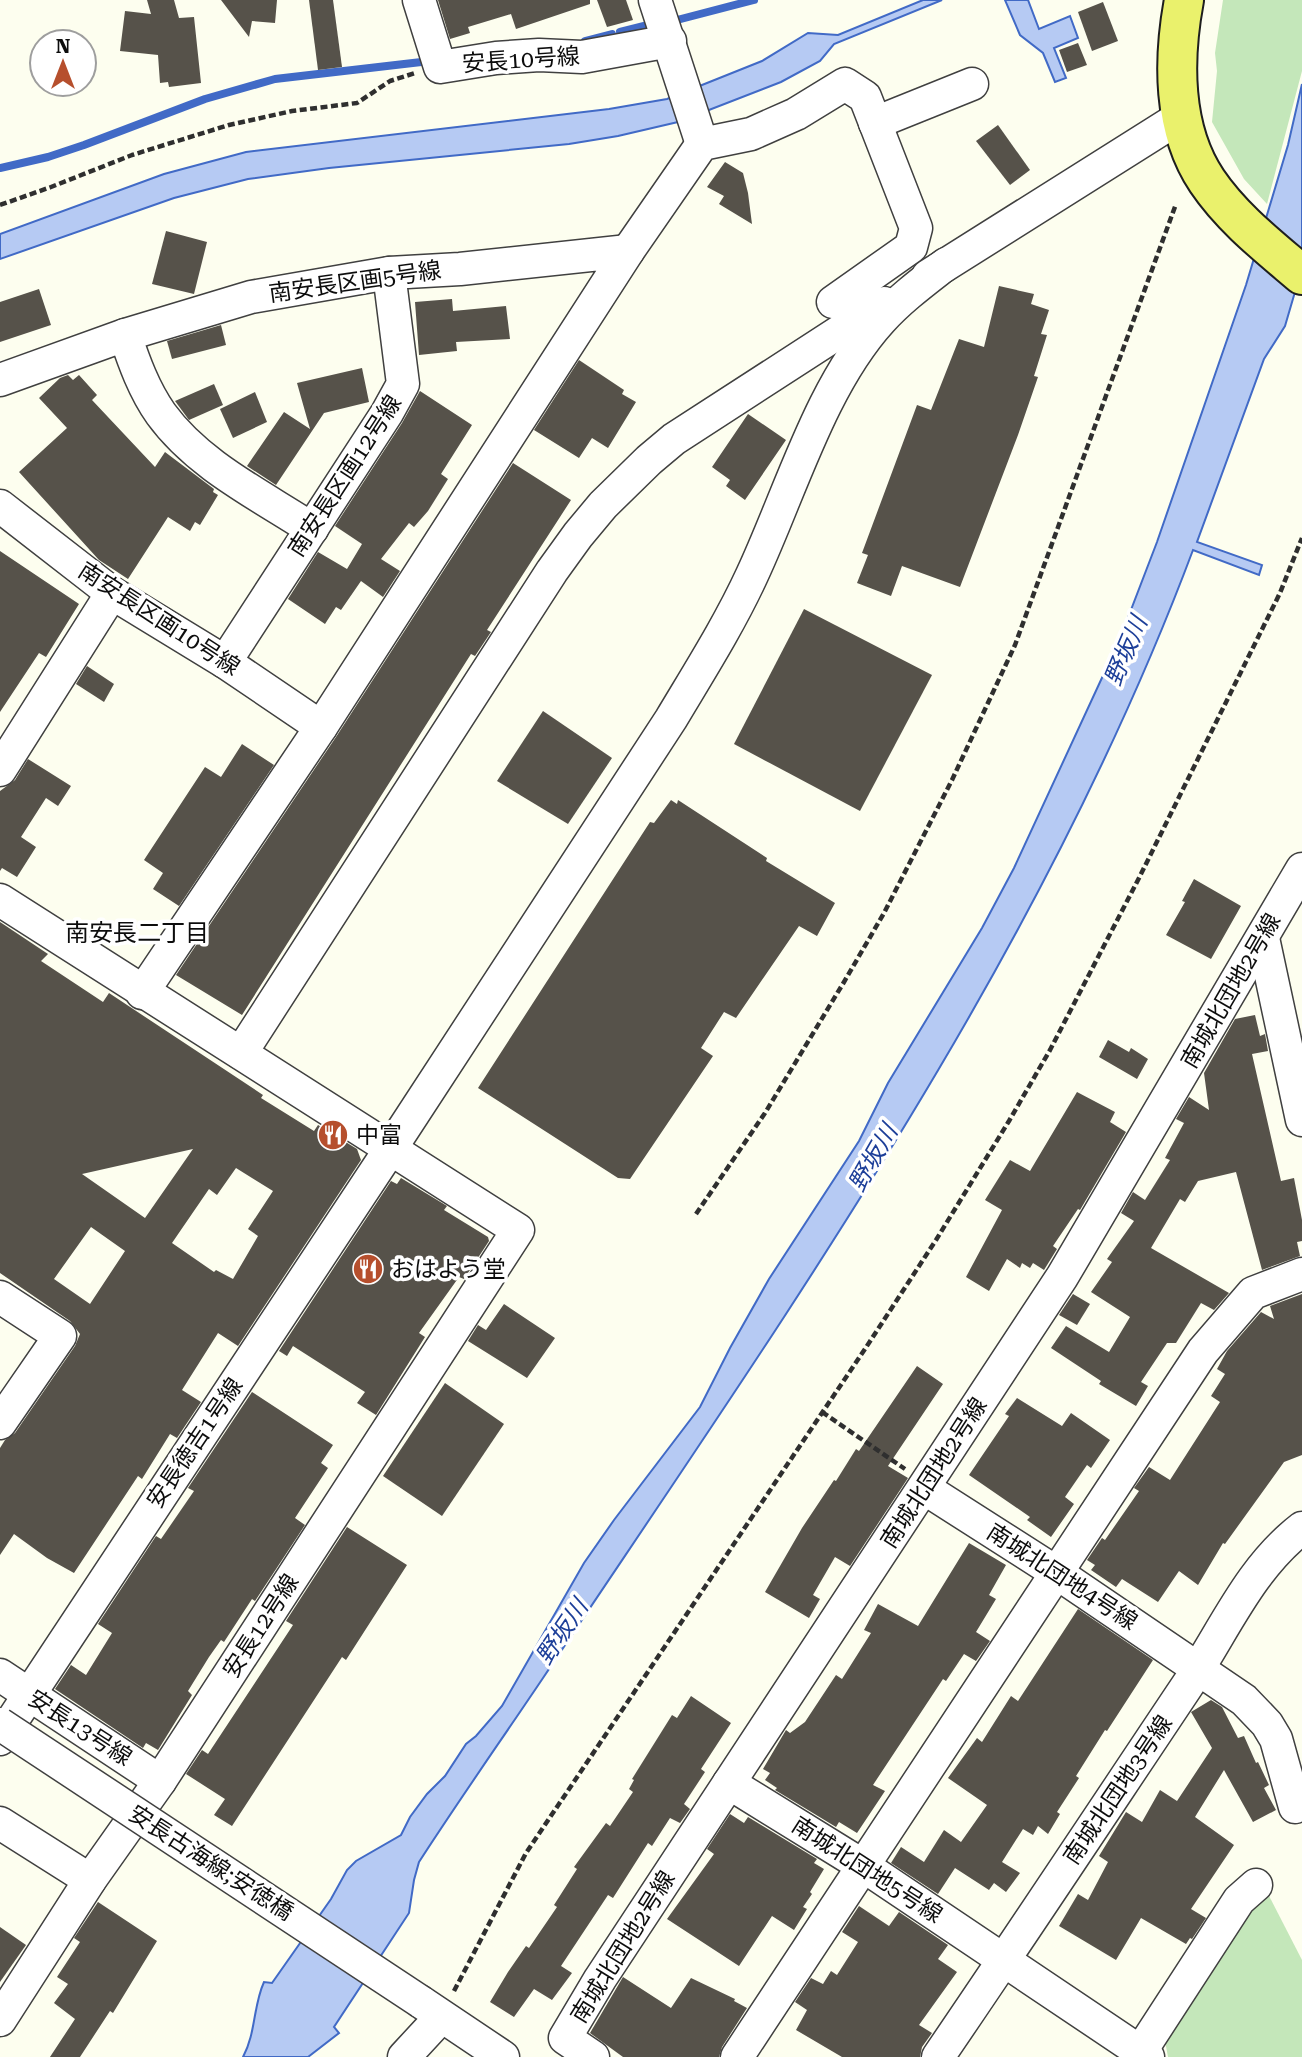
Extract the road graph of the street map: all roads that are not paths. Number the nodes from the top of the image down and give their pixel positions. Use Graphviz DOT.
graph roads {
  1 [pos="419,0"];
  2 [pos="655,0"];
  3 [pos="1184,0"];
  4 [pos="670,41"];
  5 [pos="972,84"];
  6 [pos="1182,117"];
  7 [pos="875,123"];
  8 [pos="702,144"];
  9 [pos="628,251"];
  10 [pos="946,264"];
  11 [pos="389,273"];
  12 [pos="1302,275"];
  13 [pos="834,302"];
  14 [pos="125,335"];
  15 [pos="0,380"];
  16 [pos="0,506"];
  17 [pos="312,529"];
  18 [pos="112,593"];
  19 [pos="225,662"];
  20 [pos="321,727"];
  21 [pos="0,770"];
  22 [pos="1302,869"];
  23 [pos="0,900"];
  24 [pos="1263,938"];
  25 [pos="142,993"];
  26 [pos="241,1054"];
  27 [pos="1302,1120"];
  28 [pos="391,1148"];
  29 [pos="1302,1274"];
  30 [pos="0,1297"];
  31 [pos="0,1423"];
  32 [pos="925,1486"];
  33 [pos="1302,1528"];
  34 [pos="1057,1573"];
  35 [pos="1199,1668"];
  36 [pos="0,1675"];
  37 [pos="28,1694"];
  38 [pos="0,1724"];
  39 [pos="0,1739"];
  40 [pos="160,1781"];
  41 [pos="729,1783"];
  42 [pos="1302,1804"];
  43 [pos="0,1823"];
  44 [pos="864,1867"];
  45 [pos="90,1880"];
  46 [pos="1256,1885"];
  47 [pos="1005,1959"];
  48 [pos="431,2009"];
  49 [pos="0,2020"];
  50 [pos="1142,2055"];
  51 [pos="404,2057"];
  52 [pos="503,2057"];
  53 [pos="593,2057"];
  54 [pos="737,2057"];
  55 [pos="938,2057"];
  1 -- 4 [label="street, 安長10号線"];
  2 -- 4 [label="street"];
  3 -- 6 [label="main road"];
  4 -- 8 [label="street"];
  5 -- 7 [label="street"];
  6 -- 10 [label="street"];
  6 -- 12 [label="main road"];
  7 -- 8 [label="street"];
  7 -- 13 [label="street"];
  8 -- 9 [label="street"];
  9 -- 11 [label="street, 南安長区画5号線"];
  9 -- 20 [label="street"];
  10 -- 26 [label="street"];
  10 -- 28 [label="street, 安長徳吉1号線"];
  11 -- 14 [label="street, 南安長区画5号線"];
  11 -- 17 [label="street, 南安長区画12号線"];
  14 -- 15 [label="street, 南安長区画5号線"];
  14 -- 17 [label="street"];
  16 -- 18 [label="street, 南安長区画10号線"];
  17 -- 19 [label="street, 南安長区画12号線"];
  18 -- 19 [label="street, 南安長区画10号線"];
  18 -- 21 [label="street"];
  19 -- 20 [label="street, 南安長区画10号線"];
  20 -- 25 [label="street"];
  22 -- 24 [label="street, 南城北団地2号線"];
  23 -- 25 [label="street"];
  24 -- 27 [label="street"];
  24 -- 32 [label="street, 南城北団地2号線"];
  25 -- 26 [label="street"];
  26 -- 28 [label="street"];
  28 -- 37 [label="street, 安長徳吉1号線"];
  28 -- 40 [label="street, 安長12号線"];
  29 -- 34 [label="street"];
  30 -- 31 [label="street"];
  32 -- 34 [label="street, 南城北団地4号線"];
  32 -- 41 [label="street, 南城北団地2号線"];
  33 -- 35 [label="street, 南城北団地3号線"];
  34 -- 35 [label="street, 南城北団地4号線"];
  34 -- 44 [label="street"];
  35 -- 42 [label="street, 南城北団地4号線"];
  35 -- 47 [label="street, 南城北団地3号線"];
  36 -- 37 [label="street, 安長13号線"];
  37 -- 39 [label="street, 安長徳吉1号線"];
  37 -- 40 [label="street, 安長13号線"];
  38 -- 48 [label="street, 安長古海線;安徳橋, bridge"];
  40 -- 45 [label="street, 安長12号線"];
  41 -- 44 [label="street, 南城北団地5号線"];
  41 -- 53 [label="street, 南城北団地2号線"];
  43 -- 45 [label="street"];
  44 -- 47 [label="street, 南城北団地5号線"];
  44 -- 54 [label="street"];
  45 -- 49 [label="street, 安長12号線"];
  46 -- 50 [label="street"];
  47 -- 50 [label="street, 南城北団地5号線"];
  47 -- 55 [label="street, 南城北団地3号線"];
  48 -- 51 [label="street"];
  48 -- 52 [label="street, 安長古海線;安徳橋"];
}
